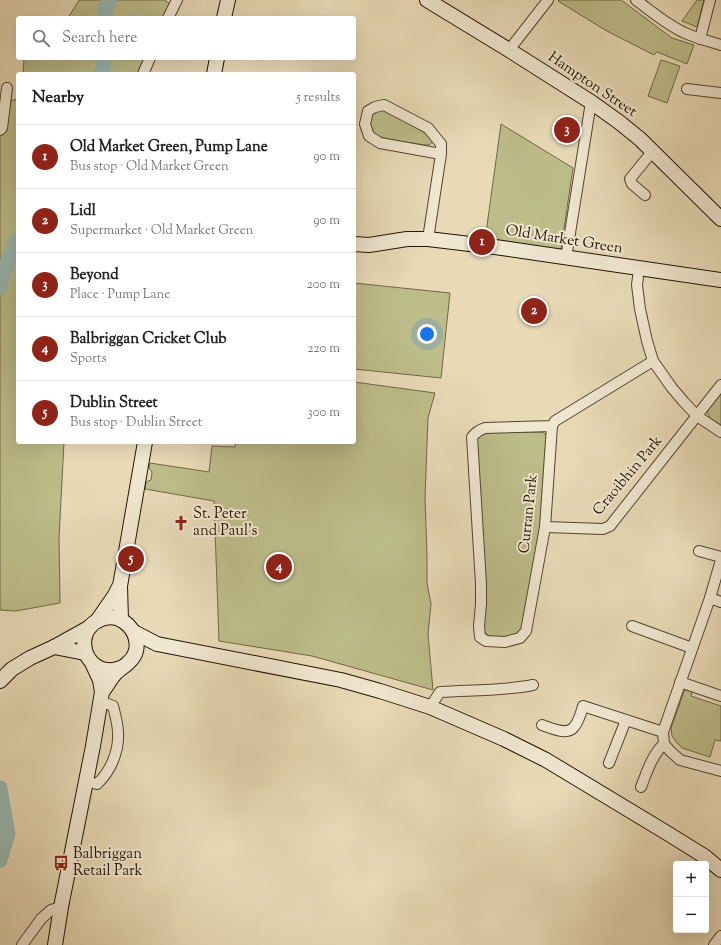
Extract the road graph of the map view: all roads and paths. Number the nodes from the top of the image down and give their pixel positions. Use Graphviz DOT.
graph roads {
  1 [pos="228,0"];
  2 [pos="427,0"];
  3 [pos="548,0"];
  4 [pos="636,0"];
  5 [pos="710,0"];
  6 [pos="176,4"];
  7 [pos="169,16"];
  8 [pos="224,16"];
  9 [pos="700,39"];
  10 [pos="721,45"];
  11 [pos="509,50"];
  12 [pos="149,60"];
  13 [pos="217,60"];
  14 [pos="144,72"];
  15 [pos="214,72"];
  16 [pos="6,88"];
  17 [pos="687,88"];
  18 [pos="721,93"];
  19 [pos="591,102"];
  20 [pos="0,130"];
  21 [pos="652,152"];
  22 [pos="441,154"];
  23 [pos="645,195"];
  24 [pos="721,219"];
  25 [pos="428,239"];
  26 [pos="356,244"];
  27 [pos="566,258"];
  28 [pos="639,269"];
  29 [pos="721,280"];
  30 [pos="653,361"];
  31 [pos="721,385"];
  32 [pos="697,416"];
  33 [pos="552,426"];
  34 [pos="721,432"];
  35 [pos="145,444"];
  36 [pos="545,527"];
  37 [pos="699,551"];
  38 [pos="721,559"];
  39 [pos="120,586"];
  40 [pos="710,598"];
  41 [pos="721,602"];
  42 [pos="121,620"];
  43 [pos="93,624"];
  44 [pos="632,626"];
  45 [pos="134,632"];
  46 [pos="54,647"];
  47 [pos="168,647"];
  48 [pos="692,648"];
  49 [pos="85,653"];
  50 [pos="133,656"];
  51 [pos="93,665"];
  52 [pos="123,667"];
  53 [pos="0,681"];
  54 [pos="680,682"];
  55 [pos="533,685"];
  56 [pos="101,696"];
  57 [pos="721,696"];
  58 [pos="430,707"];
  59 [pos="626,720"];
  60 [pos="542,725"];
  61 [pos="663,732"];
  62 [pos="664,744"];
  63 [pos="609,763"];
  64 [pos="721,771"];
  65 [pos="86,781"];
  66 [pos="641,787"];
  67 [pos="721,870"];
  68 [pos="61,907"];
  69 [pos="721,936"];
  70 [pos="22,945"];
  71 [pos="55,945"];
  72 [pos="714,945"];
  1 -- 8 [label="street"];
  2 -- 11 [label="street, Hampton Street"];
  3 -- 11 [label="street"];
  4 -- 9 [label="street"];
  5 -- 9 [label="street"];
  6 -- 7 [label="street"];
  9 -- 10 [label="street"];
  11 -- 19 [label="street, Hampton Street"];
  12 -- 14 [label="street"];
  13 -- 15 [label="street"];
  16 -- 20 [label="street"];
  17 -- 18 [label="street"];
  19 -- 21 [label="street, Hampton Street"];
  19 -- 27 [label="street"];
  21 -- 23 [label="street"];
  21 -- 24 [label="street, Hampton Street"];
  22 -- 22 [label="street"];
  22 -- 25 [label="street"];
  25 -- 26 [label="street, Old Market Green"];
  25 -- 27 [label="street, Old Market Green"];
  27 -- 28 [label="street, Old Market Green"];
  28 -- 29 [label="street, Old Market Green"];
  28 -- 30 [label="street"];
  30 -- 32 [label="street"];
  30 -- 33 [label="street"];
  31 -- 32 [label="street, Craoibhin Park"];
  32 -- 34 [label="street"];
  32 -- 36 [label="street, Craoibhin Park"];
  33 -- 36 [label="street, Curran Park"];
  33 -- 36 [label="street, Curran Park"];
  35 -- 39 [label="street"];
  37 -- 38 [label="street"];
  38 -- 40 [label="street"];
  39 -- 42 [label="street"];
  39 -- 43 [label="street"];
  40 -- 41 [label="street"];
  40 -- 48 [label="street"];
  42 -- 43 [label="street"];
  42 -- 45 [label="street"];
  43 -- 46 [label="street"];
  43 -- 49 [label="street"];
  44 -- 48 [label="street"];
  45 -- 47 [label="street"];
  45 -- 50 [label="street"];
  46 -- 49 [label="street"];
  46 -- 53 [label="street"];
  47 -- 50 [label="street"];
  47 -- 58 [label="street"];
  48 -- 54 [label="street"];
  49 -- 51 [label="street"];
  50 -- 52 [label="street"];
  51 -- 52 [label="street"];
  51 -- 56 [label="street"];
  52 -- 56 [label="street"];
  54 -- 57 [label="street"];
  54 -- 61 [label="street"];
  55 -- 58 [label="street"];
  56 -- 65 [label="street"];
  56 -- 65 [label="street"];
  58 -- 67 [label="street"];
  59 -- 60 [label="street"];
  59 -- 61 [label="street"];
  59 -- 63 [label="street"];
  61 -- 62 [label="street"];
  62 -- 64 [label="street"];
  62 -- 66 [label="street"];
  65 -- 68 [label="street"];
  68 -- 70 [label="street"];
  68 -- 71 [label="street"];
  69 -- 72 [label="street"];
}
